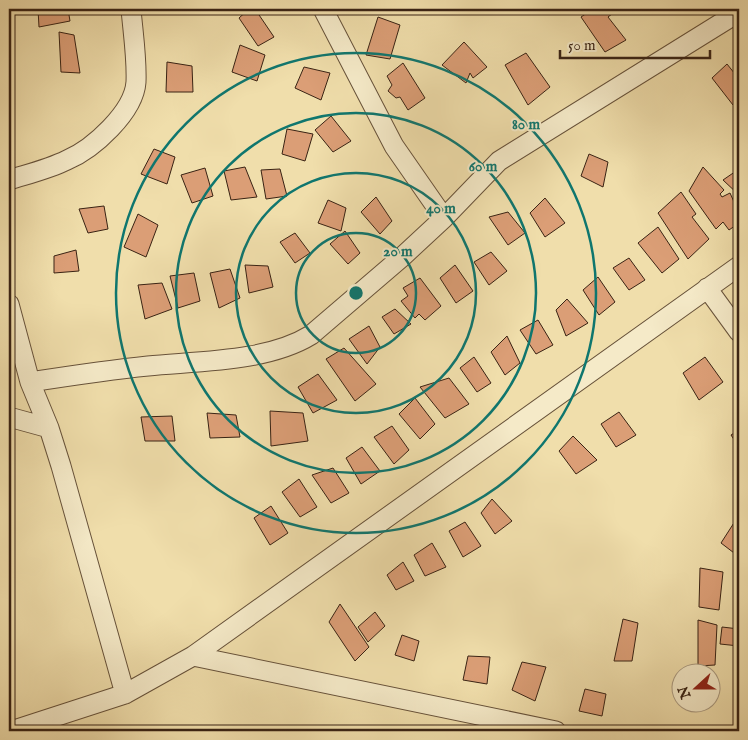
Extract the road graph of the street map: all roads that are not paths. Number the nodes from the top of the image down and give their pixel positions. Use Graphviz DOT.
graph roads {
  1 [pos="131,9"];
  2 [pos="323,9"];
  3 [pos="737,14"];
  4 [pos="9,180"];
  5 [pos="444,218"];
  6 [pos="739,266"];
  7 [pos="707,288"];
  8 [pos="9,304"];
  9 [pos="739,332"];
  10 [pos="30,382"];
  11 [pos="9,417"];
  12 [pos="49,428"];
  13 [pos="193,656"];
  14 [pos="125,694"];
  15 [pos="11,731"];
  16 [pos="556,731"];
  1 -- 4 [label="street"];
  2 -- 5 [label="street"];
  3 -- 5 [label="street"];
  5 -- 10 [label="street"];
  6 -- 7 [label="street"];
  7 -- 9 [label="street"];
  7 -- 13 [label="street"];
  8 -- 10 [label="street"];
  10 -- 12 [label="street"];
  11 -- 12 [label="street"];
  12 -- 14 [label="street"];
  13 -- 14 [label="street"];
  13 -- 16 [label="street"];
  14 -- 15 [label="street"];
}
